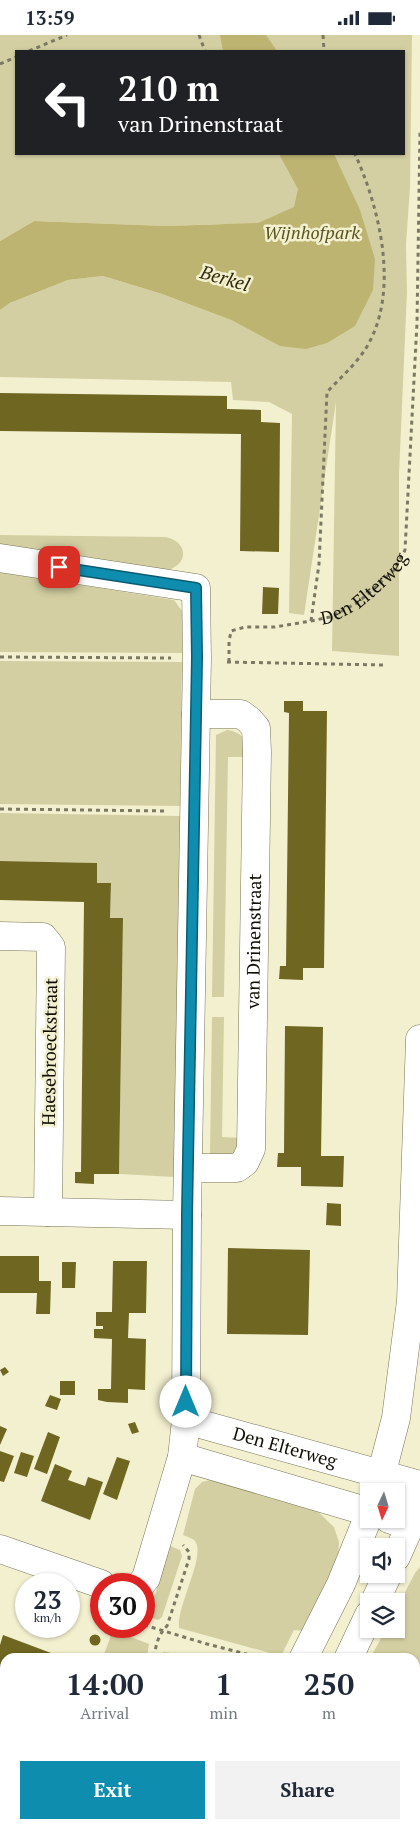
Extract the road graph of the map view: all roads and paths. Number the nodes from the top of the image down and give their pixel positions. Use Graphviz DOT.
graph roads {
  1 [pos="66,35"];
  2 [pos="200,35"];
  3 [pos="323,35"];
  4 [pos="31,50"];
  5 [pos="205,50"];
  6 [pos="324,50"];
  7 [pos="15,57"];
  8 [pos="0,63"];
  9 [pos="420,131"];
  10 [pos="356,155"];
  11 [pos="0,558"];
  12 [pos="311,621"];
  13 [pos="0,657"];
  14 [pos="197,658"];
  15 [pos="229,662"];
  16 [pos="384,665"];
  17 [pos="196,714"];
  18 [pos="0,809"];
  19 [pos="195,812"];
  20 [pos="0,936"];
  21 [pos="420,1039"];
  22 [pos="189,1168"];
  23 [pos="0,1211"];
  24 [pos="48,1212"];
  25 [pos="187,1215"];
  26 [pos="186,1420"];
  27 [pos="182,1457"];
  28 [pos="380,1483"];
  29 [pos="405,1484"];
  30 [pos="420,1485"];
  31 [pos="420,1493"];
  32 [pos="360,1511"];
  33 [pos="406,1525"];
  34 [pos="363,1528"];
  35 [pos="160,1535"];
  36 [pos="402,1538"];
  37 [pos="0,1549"];
  38 [pos="147,1573"];
  39 [pos="90,1580"];
  40 [pos="155,1630"];
  41 [pos="161,1632"];
  42 [pos="360,1634"];
  43 [pos="307,1651"];
  44 [pos="155,1653"];
  45 [pos="242,1653"];
  46 [pos="351,1653"];
  1 -- 4 [label="path"];
  2 -- 5 [label="path"];
  3 -- 6 [label="path"];
  7 -- 8 [label="path"];
  9 -- 12 [label="path, Den Elterweg"];
  10 -- 12 [label="path"];
  11 -- 14 [label="street"];
  12 -- 15 [label="path, Den Elterweg"];
  13 -- 14 [label="path"];
  14 -- 15 [label="path"];
  14 -- 17 [label="street"];
  15 -- 16 [label="path"];
  17 -- 19 [label="street"];
  17 -- 22 [label="street, van Drinenstraat"];
  18 -- 19 [label="path"];
  19 -- 22 [label="street"];
  20 -- 24 [label="street, Haesebroeckstraat"];
  21 -- 28 [label="street"];
  22 -- 25 [label="street"];
  23 -- 24 [label="street"];
  24 -- 25 [label="street"];
  25 -- 26 [label="street"];
  26 -- 27 [label="street"];
  26 -- 28 [label="street, Den Elterweg"];
  27 -- 32 [label="street"];
  27 -- 35 [label="street"];
  29 -- 30 [label="street, Den Elterweg"];
  31 -- 33 [label="street"];
  33 -- 36 [label="street"];
  34 -- 43 [label="street"];
  35 -- 38 [label="street"];
  35 -- 41 [label="path"];
  37 -- 39 [label="street"];
  40 -- 41 [label="path"];
  41 -- 44 [label="path"];
  41 -- 45 [label="path"];
  42 -- 46 [label="street"];
}
